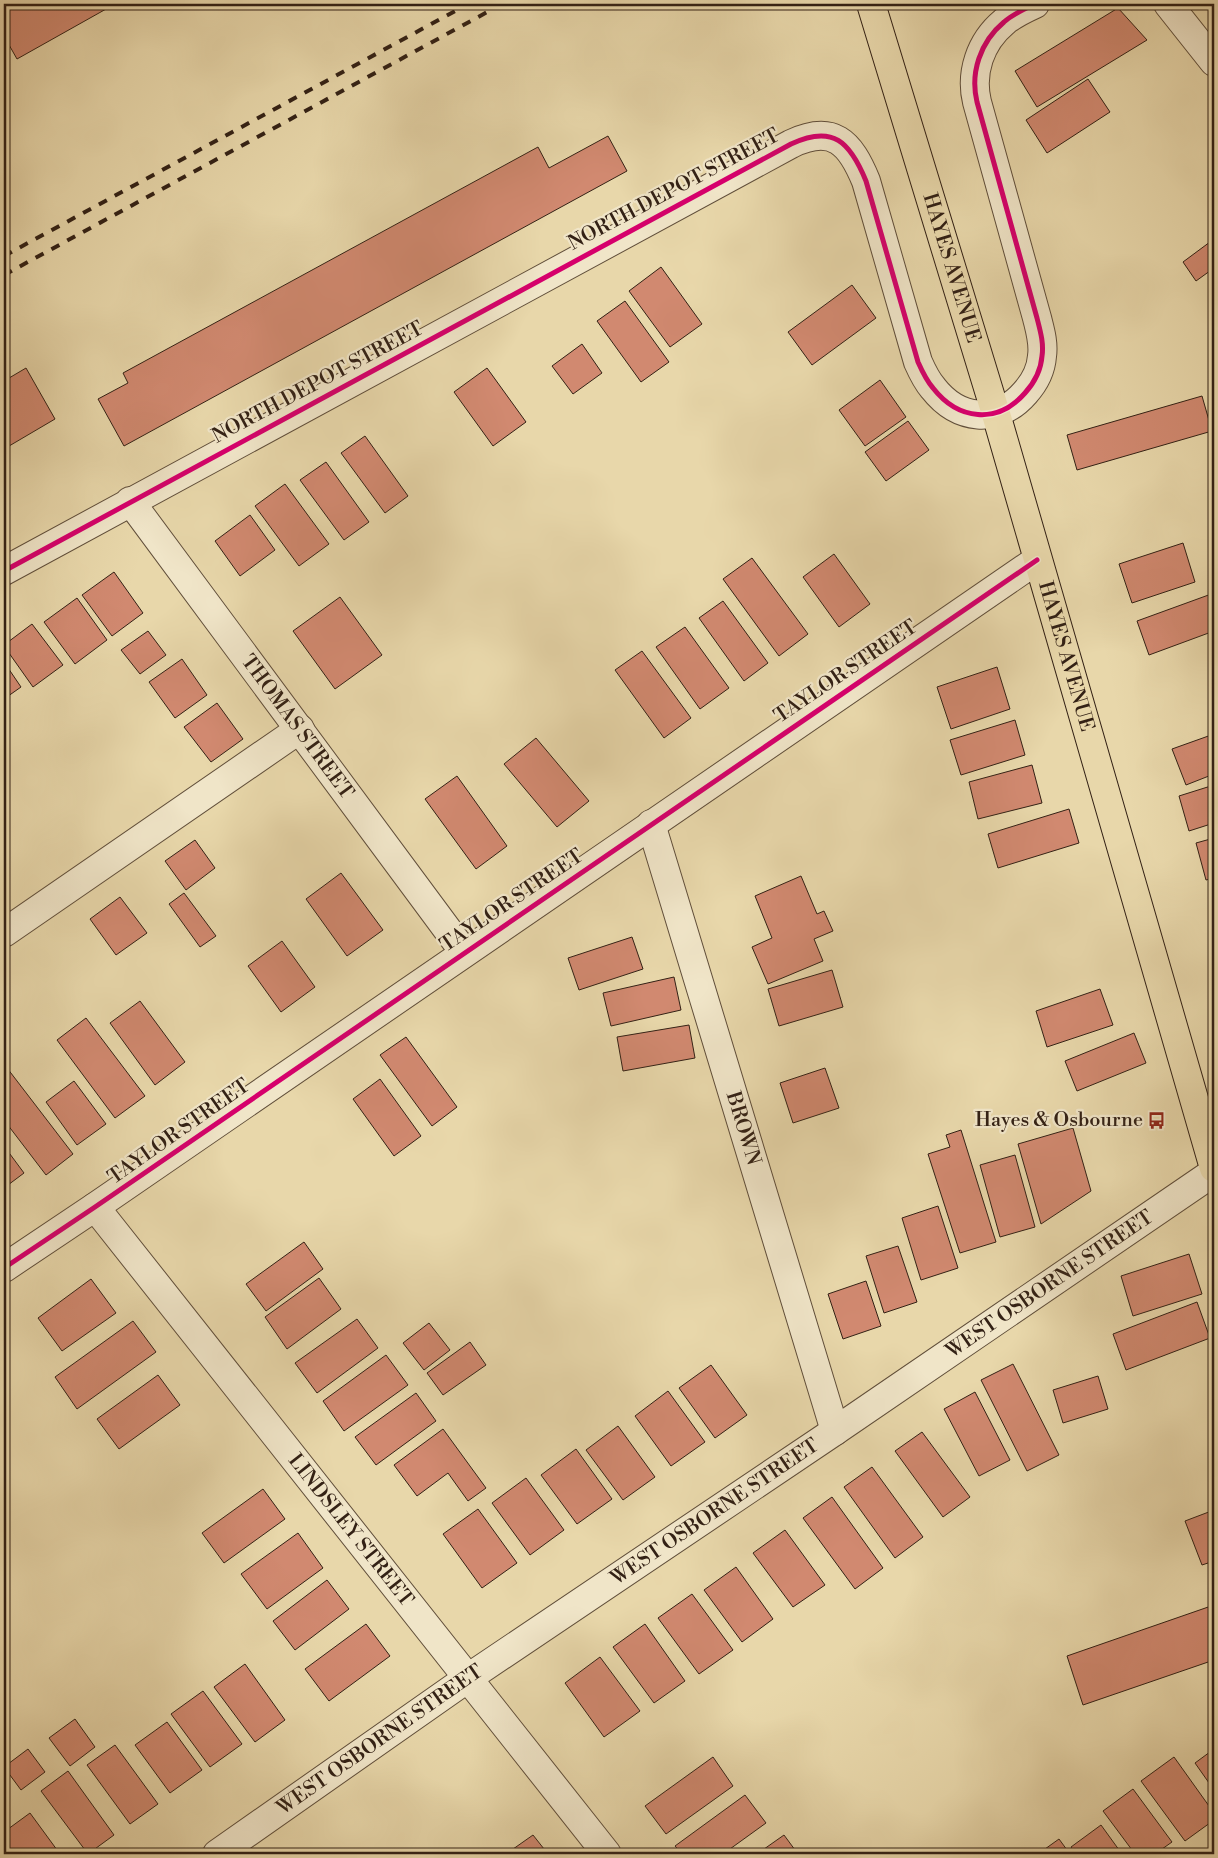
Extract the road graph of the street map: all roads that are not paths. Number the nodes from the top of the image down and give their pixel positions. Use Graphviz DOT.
graph roads {
  1 [pos="871,4"];
  2 [pos="1034,4"];
  3 [pos="1168,4"];
  4 [pos="1214,62"];
  5 [pos="996,414"];
  6 [pos="130,501"];
  7 [pos="1037,560"];
  8 [pos="4,571"];
  9 [pos="300,729"];
  10 [pos="651,824"];
  11 [pos="4,933"];
  12 [pos="464,952"];
  13 [pos="1214,1170"];
  14 [pos="95,1207"];
  15 [pos="4,1268"];
  16 [pos="835,1431"];
  17 [pos="468,1678"];
  18 [pos="217,1854"];
  19 [pos="607,1854"];
  1 -- 5 [label="main road, HAYES AVENUE"];
  2 -- 5 [label="street"];
  3 -- 4 [label="street"];
  5 -- 6 [label="street, NORTH DEPOT STREET"];
  5 -- 7 [label="main road, HAYES AVENUE"];
  6 -- 8 [label="street, NORTH DEPOT STREET"];
  6 -- 9 [label="street, THOMAS STREET"];
  7 -- 10 [label="street, TAYLOR STREET"];
  7 -- 13 [label="main road, HAYES AVENUE"];
  9 -- 11 [label="street"];
  9 -- 12 [label="street, THOMAS STREET"];
  10 -- 12 [label="street, TAYLOR STREET"];
  10 -- 16 [label="street, BROWN"];
  12 -- 14 [label="street, TAYLOR STREET"];
  13 -- 16 [label="street, WEST OSBORNE STREET"];
  14 -- 15 [label="street, TAYLOR STREET"];
  14 -- 17 [label="street, LINDSLEY STREET"];
  16 -- 17 [label="street, WEST OSBORNE STREET"];
  17 -- 18 [label="street, WEST OSBORNE STREET"];
  17 -- 19 [label="street, LINDSLEY STREET"];
}
